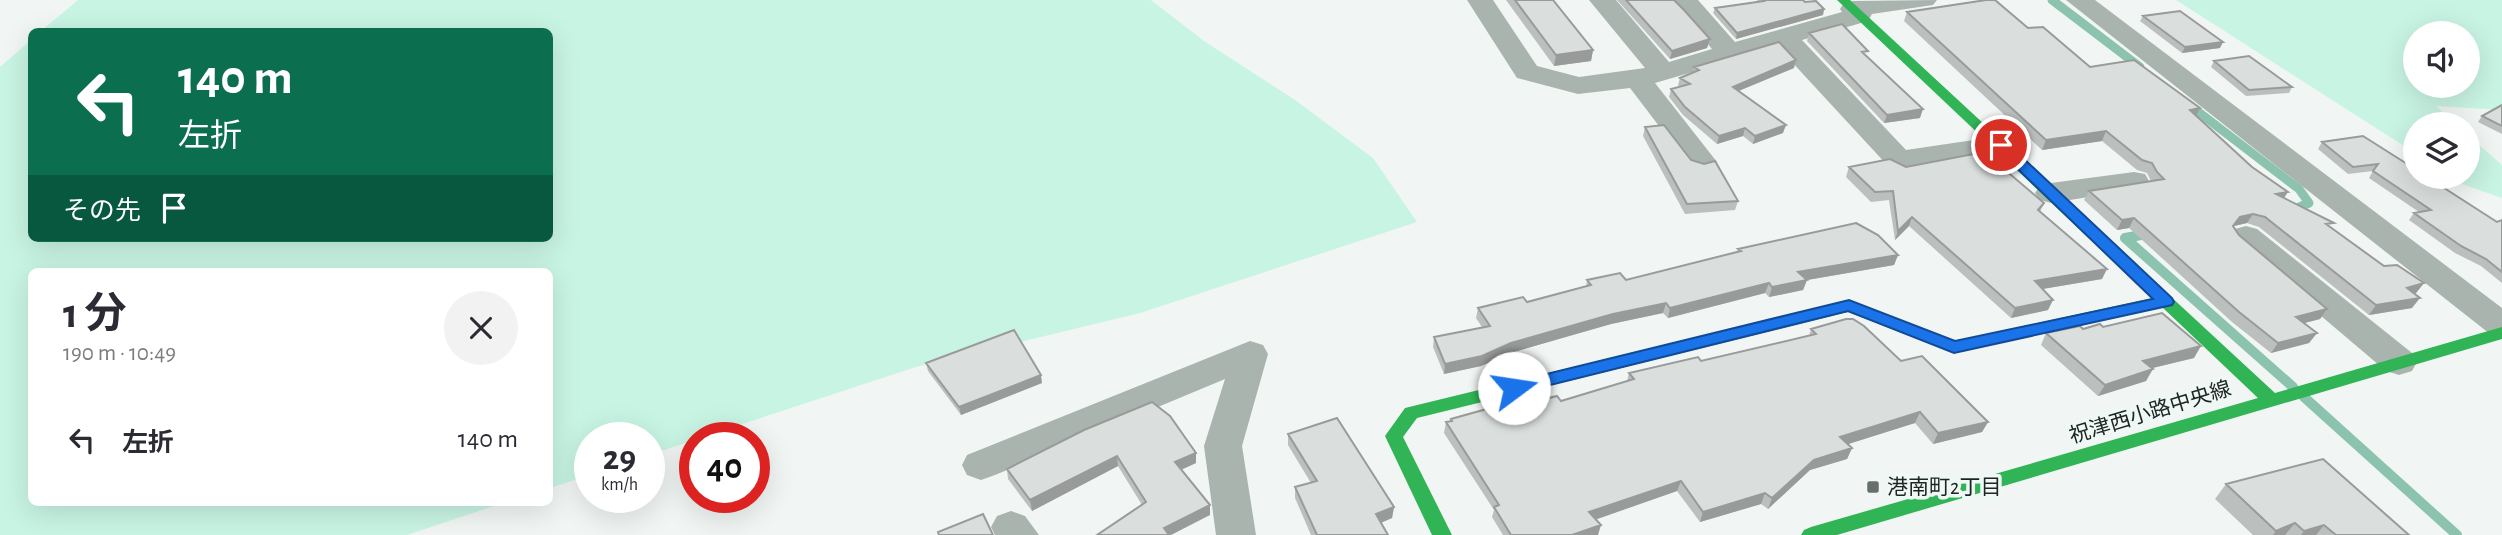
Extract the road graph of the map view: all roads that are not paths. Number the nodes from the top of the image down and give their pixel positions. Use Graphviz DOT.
graph roads {
  1 [pos="1480,0"];
  2 [pos="1602,0"];
  3 [pos="1684,0"];
  4 [pos="1924,0"];
  5 [pos="2079,0"];
  6 [pos="1851,8"];
  7 [pos="1783,36"];
  8 [pos="1730,53"];
  9 [pos="1650,76"];
  10 [pos="2001,145"];
  11 [pos="1702,162"];
  12 [pos="2133,181"];
  13 [pos="2051,193"];
  14 [pos="2246,236"];
  15 [pos="2166,302"];
  16 [pos="2497,319"];
  17 [pos="2399,362"];
  18 [pos="2270,399"];
  19 [pos="981,465"];
  20 [pos="1236,535"];
  21 [pos="1442,535"];
  22 [pos="1811,535"];
  1 -- 9 [label="street"];
  2 -- 9 [label="street"];
  3 -- 8 [label="street"];
  4 -- 6 [label="street"];
  5 -- 16 [label="street"];
  6 -- 7 [label="street"];
  6 -- 10 [label="street"];
  7 -- 8 [label="street"];
  7 -- 10 [label="street"];
  8 -- 9 [label="street"];
  9 -- 11 [label="street"];
  10 -- 13 [label="street"];
  12 -- 13 [label="street"];
  13 -- 15 [label="street"];
  14 -- 17 [label="street"];
  15 -- 18 [label="street"];
  15 -- 21 [label="street"];
  16 -- 17 [label="street, 祝津西小路中央線"];
  17 -- 18 [label="street, 祝津西小路中央線"];
  18 -- 22 [label="street, 祝津西小路中央線"];
  19 -- 20 [label="street"];
}
